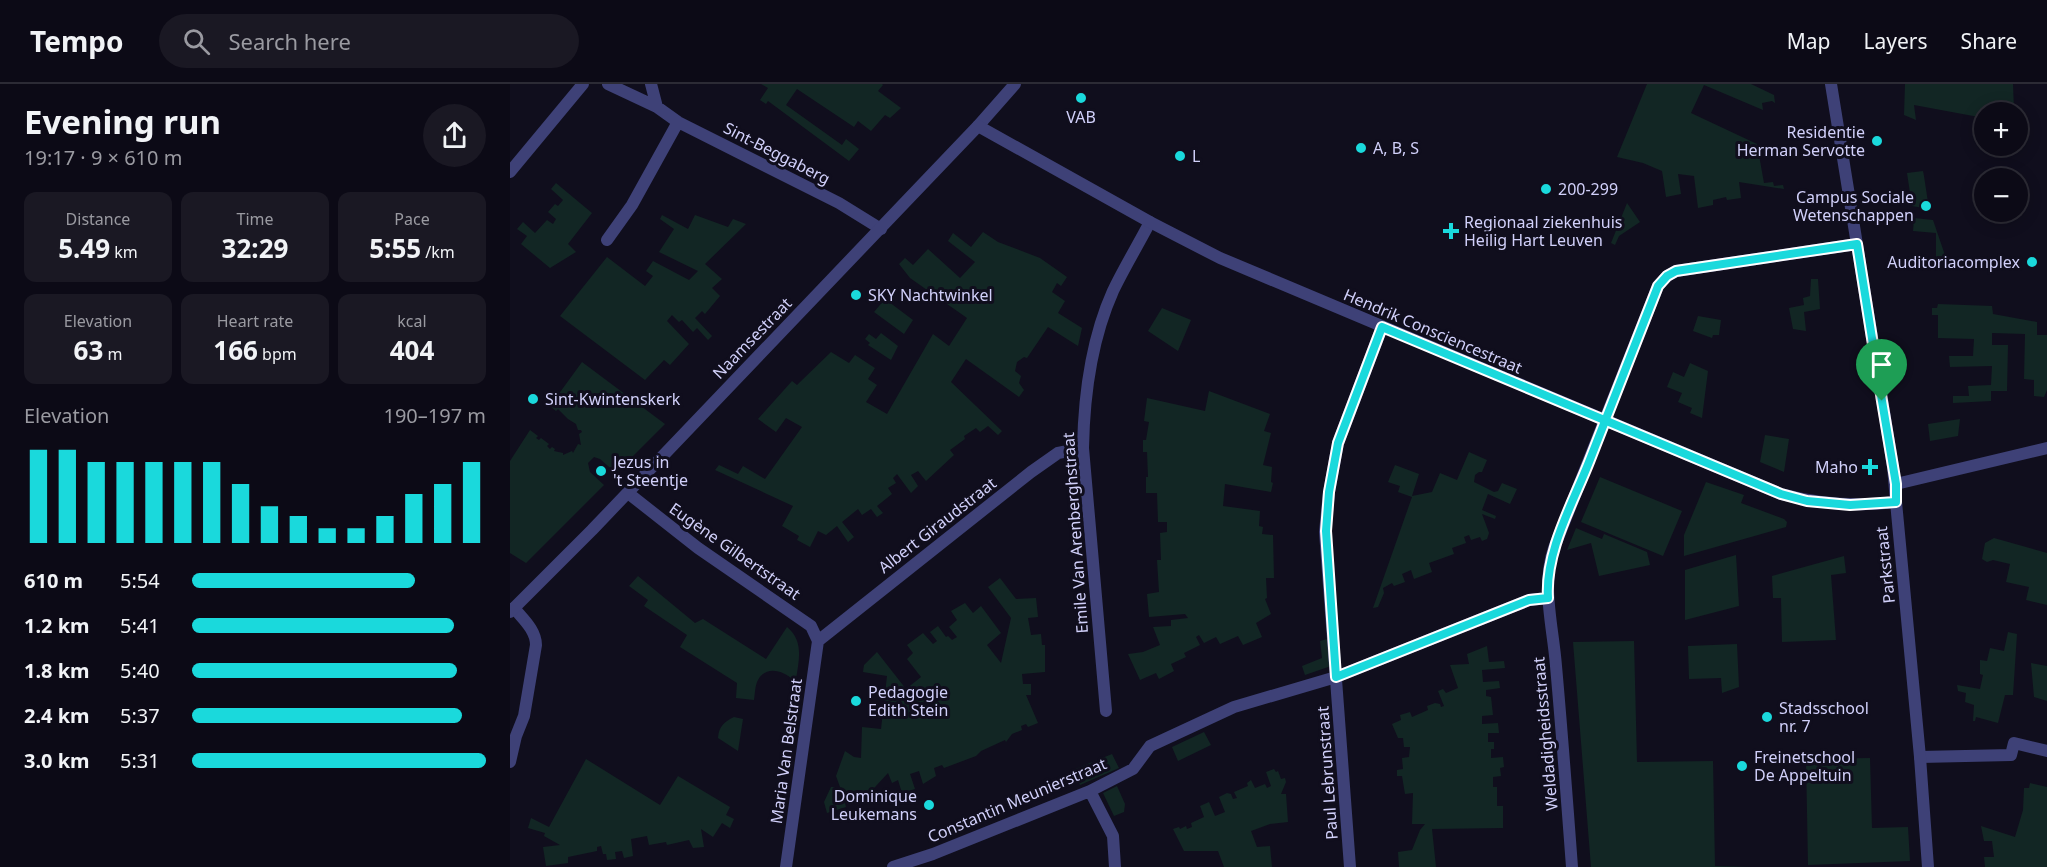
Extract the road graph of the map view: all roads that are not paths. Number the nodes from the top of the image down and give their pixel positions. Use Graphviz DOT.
graph roads {
  1 [pos="583,84"];
  2 [pos="608,84"];
  3 [pos="651,84"];
  4 [pos="1015,84"];
  5 [pos="1831,84"];
  6 [pos="657,107"];
  7 [pos="678,122"];
  8 [pos="978,126"];
  9 [pos="510,172"];
  10 [pos="1150,222"];
  11 [pos="881,229"];
  12 [pos="607,240"];
  13 [pos="1857,244"];
  14 [pos="1382,327"];
  15 [pos="1606,420"];
  16 [pos="1083,448"];
  17 [pos="2047,448"];
  18 [pos="1896,484"];
  19 [pos="628,493"];
  20 [pos="1896,502"];
  21 [pos="1548,598"];
  22 [pos="512,610"];
  23 [pos="818,641"];
  24 [pos="1336,677"];
  25 [pos="1106,711"];
  26 [pos="2047,751"];
  27 [pos="1920,757"];
  28 [pos="510,762"];
  29 [pos="1090,791"];
  30 [pos="786,867"];
  31 [pos="893,867"];
  32 [pos="1115,867"];
  33 [pos="1350,867"];
  34 [pos="1572,867"];
  35 [pos="1928,867"];
  1 -- 9 [label="street"];
  2 -- 6 [label="street, Sint-Beggaberg"];
  3 -- 6 [label="street"];
  4 -- 8 [label="street, Naamsestraat"];
  5 -- 13 [label="street, Parkstraat"];
  6 -- 7 [label="street, Sint-Beggaberg"];
  7 -- 11 [label="street, Sint-Beggaberg"];
  7 -- 12 [label="street"];
  8 -- 10 [label="street, Hendrik Consciencestraat"];
  8 -- 11 [label="street, Naamsestraat"];
  10 -- 14 [label="street, Hendrik Consciencestraat"];
  10 -- 16 [label="street, Emile Van Arenberghstraat"];
  11 -- 19 [label="street, Naamsestraat"];
  13 -- 15 [label="street, Weldadigheidsstraat"];
  13 -- 18 [label="street, Parkstraat"];
  14 -- 15 [label="street, Hendrik Consciencestraat"];
  14 -- 24 [label="street, Paul Lebrunstraat"];
  15 -- 20 [label="street, Hendrik Consciencestraat"];
  15 -- 21 [label="street, Weldadigheidsstraat"];
  16 -- 23 [label="street, Albert Giraudstraat"];
  16 -- 25 [label="street, Emile Van Arenberghstraat"];
  17 -- 18 [label="street"];
  18 -- 20 [label="street, Parkstraat"];
  19 -- 22 [label="street, Naamsestraat"];
  19 -- 23 [label="street, Eugène Gilbertstraat"];
  20 -- 27 [label="street, Parkstraat"];
  21 -- 24 [label="street, Constantin Meunierstraat"];
  21 -- 34 [label="street, Weldadigheidsstraat"];
  22 -- 28 [label="street"];
  23 -- 30 [label="street, Maria Van Belstraat"];
  24 -- 29 [label="street, Constantin Meunierstraat"];
  24 -- 33 [label="street, Paul Lebrunstraat"];
  26 -- 27 [label="street"];
  27 -- 35 [label="street, Parkstraat"];
  29 -- 31 [label="street, Constantin Meunierstraat"];
  29 -- 32 [label="street"];
}
